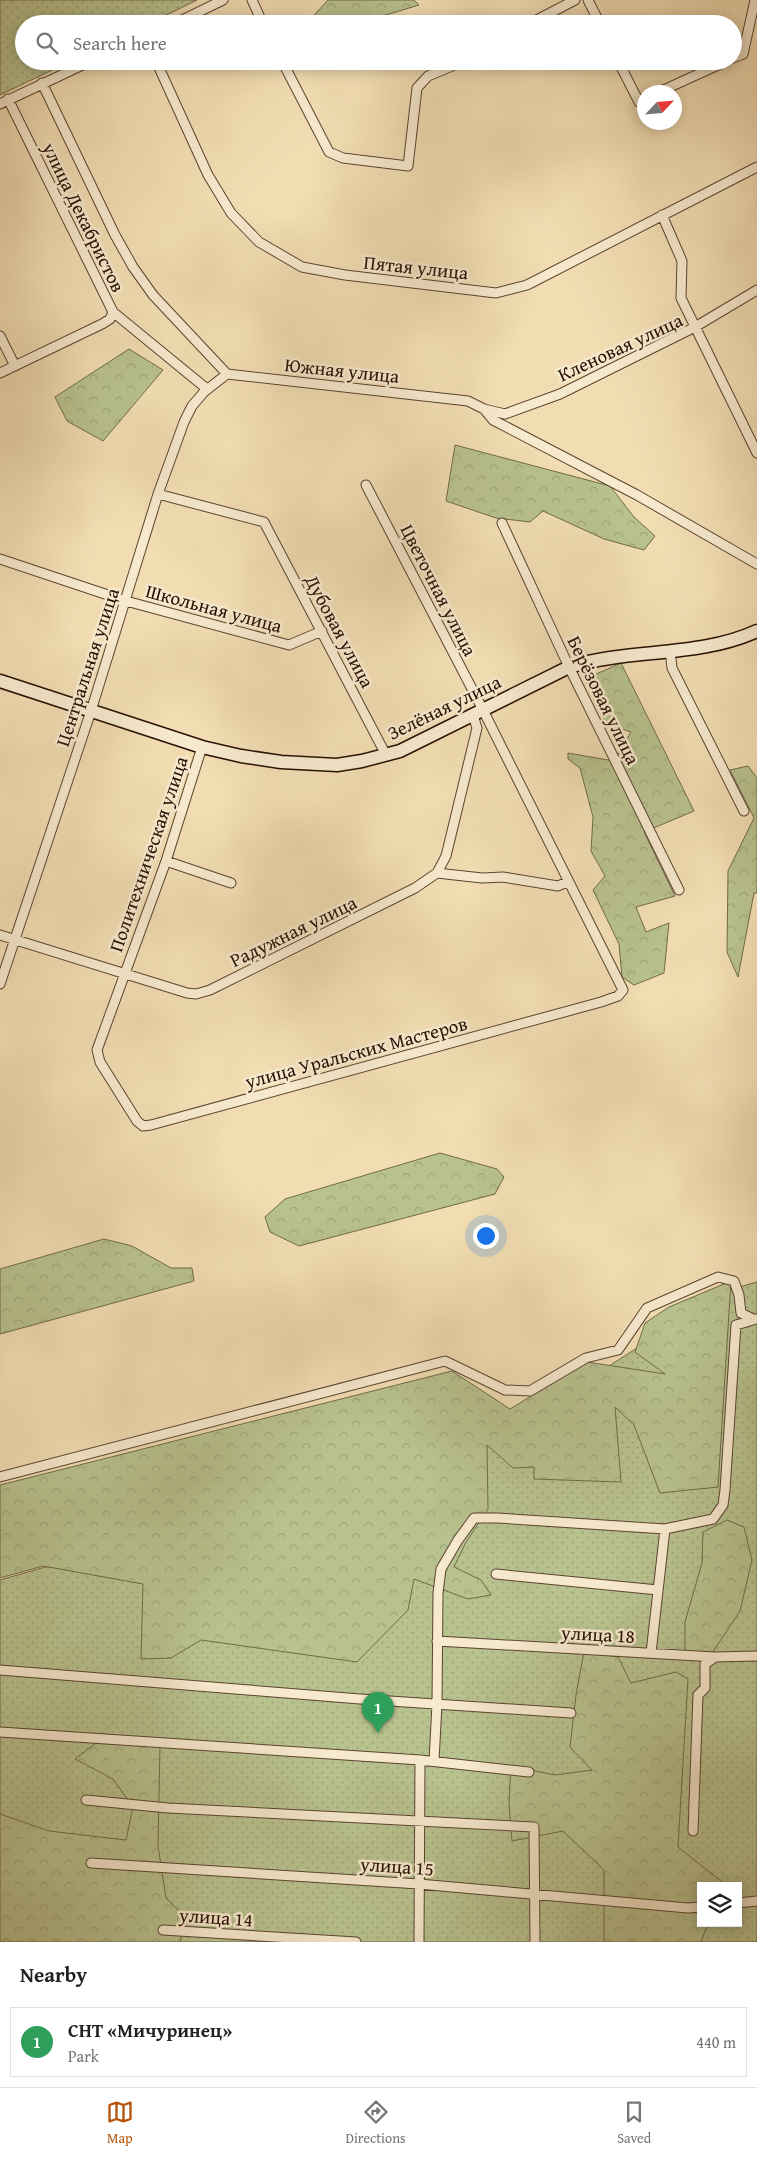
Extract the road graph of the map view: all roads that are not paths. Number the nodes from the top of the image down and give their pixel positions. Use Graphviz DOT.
graph roads {
  1 [pos="223,0"];
  2 [pos="252,0"];
  3 [pos="575,0"];
  4 [pos="588,0"];
  5 [pos="755,0"];
  6 [pos="192,15"];
  7 [pos="259,15"];
  8 [pos="546,15"];
  9 [pos="596,15"];
  10 [pos="742,54"];
  11 [pos="71,70"];
  12 [pos="160,70"];
  13 [pos="287,70"];
  14 [pos="442,70"];
  15 [pos="623,70"];
  16 [pos="707,70"];
  17 [pos="42,83"];
  18 [pos="674,85"];
  19 [pos="637,93"];
  20 [pos="4,102"];
  21 [pos="757,167"];
  22 [pos="662,215"];
  23 [pos="757,290"];
  24 [pos="113,312"];
  25 [pos="695,328"];
  26 [pos="0,336"];
  27 [pos="15,366"];
  28 [pos="0,373"];
  29 [pos="227,374"];
  30 [pos="207,389"];
  31 [pos="484,409"];
  32 [pos="757,453"];
  33 [pos="366,485"];
  34 [pos="158,494"];
  35 [pos="502,523"];
  36 [pos="0,559"];
  37 [pos="757,564"];
  38 [pos="126,601"];
  39 [pos="322,631"];
  40 [pos="757,631"];
  41 [pos="670,651"];
  42 [pos="569,667"];
  43 [pos="0,681"];
  44 [pos="91,711"];
  45 [pos="478,713"];
  46 [pos="202,747"];
  47 [pos="386,755"];
  48 [pos="744,811"];
  49 [pos="166,861"];
  50 [pos="437,873"];
  51 [pos="567,882"];
  52 [pos="231,883"];
  53 [pos="679,890"];
  54 [pos="0,935"];
  55 [pos="15,940"];
  56 [pos="124,972"];
  57 [pos="0,984"];
  58 [pos="755,1319"];
  59 [pos="0,1477"];
  60 [pos="665,1529"];
  61 [pos="496,1574"];
  62 [pos="658,1590"];
  63 [pos="437,1641"];
  64 [pos="651,1653"];
  65 [pos="757,1656"];
  66 [pos="715,1657"];
  67 [pos="0,1670"];
  68 [pos="437,1704"];
  69 [pos="572,1713"];
  70 [pos="0,1732"];
  71 [pos="420,1760"];
  72 [pos="434,1761"];
  73 [pos="529,1772"];
  74 [pos="86,1800"];
  75 [pos="418,1821"];
  76 [pos="693,1830"];
  77 [pos="91,1863"];
  78 [pos="419,1884"];
  79 [pos="534,1894"];
  80 [pos="757,1901"];
  81 [pos="742,1903"];
  82 [pos="697,1907"];
  83 [pos="163,1930"];
  84 [pos="356,1942"];
  85 [pos="419,1942"];
  86 [pos="535,1942"];
  1 -- 6 [label="street"];
  2 -- 7 [label="street"];
  3 -- 8 [label="street"];
  4 -- 9 [label="street"];
  5 -- 10 [label="street"];
  11 -- 17 [label="street"];
  12 -- 22 [label="street, Пятая улица"];
  13 -- 14 [label="street"];
  15 -- 19 [label="street"];
  16 -- 18 [label="street"];
  17 -- 20 [label="street"];
  17 -- 29 [label="street"];
  20 -- 24 [label="street, улица Декабристов"];
  21 -- 22 [label="street, Пятая улица"];
  22 -- 25 [label="street"];
  23 -- 25 [label="street"];
  24 -- 27 [label="street, улица Декабристов"];
  24 -- 30 [label="street"];
  25 -- 31 [label="street, Кленовая улица"];
  25 -- 32 [label="street, Кленовая улица"];
  26 -- 27 [label="street"];
  27 -- 28 [label="street, улица Декабристов"];
  29 -- 30 [label="street, Центральная улица"];
  29 -- 31 [label="street, Южная улица"];
  30 -- 34 [label="street, Центральная улица"];
  31 -- 37 [label="street, Южная улица"];
  33 -- 45 [label="street, Цветочная улица"];
  34 -- 38 [label="street, Центральная улица"];
  34 -- 39 [label="street, Дубовая улица"];
  35 -- 42 [label="street, Берёзовая улица"];
  36 -- 38 [label="street, Школьная улица"];
  38 -- 39 [label="street, Школьная улица"];
  38 -- 44 [label="street, Центральная улица"];
  39 -- 47 [label="street, Дубовая улица"];
  40 -- 41 [label="street, Зелёная улица"];
  41 -- 42 [label="street, Зелёная улица"];
  41 -- 48 [label="street"];
  42 -- 45 [label="street, Зелёная улица"];
  42 -- 53 [label="street, Берёзовая улица"];
  43 -- 44 [label="street, Зелёная улица"];
  44 -- 46 [label="street, Зелёная улица"];
  44 -- 55 [label="street, Центральная улица"];
  45 -- 47 [label="street, Зелёная улица"];
  45 -- 50 [label="street"];
  45 -- 51 [label="street, Цветочная улица"];
  46 -- 47 [label="street, Зелёная улица"];
  46 -- 49 [label="street, Политехническая улица"];
  49 -- 52 [label="street"];
  49 -- 56 [label="street, Политехническая улица"];
  50 -- 51 [label="street"];
  50 -- 56 [label="street, Радужная улица"];
  51 -- 56 [label="street, улица Уральских Мастеров"];
  54 -- 55 [label="street, Радужная улица"];
  55 -- 56 [label="street, Радужная улица"];
  55 -- 57 [label="street, Центральная улица"];
  58 -- 59 [label="street"];
  58 -- 60 [label="street"];
  60 -- 62 [label="street"];
  60 -- 63 [label="street"];
  61 -- 62 [label="street"];
  62 -- 64 [label="street"];
  63 -- 64 [label="street, улица 18"];
  63 -- 68 [label="street"];
  64 -- 66 [label="street, улица 18"];
  65 -- 66 [label="street, улица 18"];
  66 -- 76 [label="street"];
  67 -- 68 [label="street"];
  68 -- 69 [label="street"];
  68 -- 72 [label="street"];
  70 -- 71 [label="street"];
  71 -- 72 [label="street"];
  71 -- 75 [label="street"];
  72 -- 73 [label="street"];
  74 -- 75 [label="street"];
  75 -- 78 [label="street"];
  75 -- 79 [label="street"];
  77 -- 78 [label="street, улица 15"];
  78 -- 79 [label="street, улица 15"];
  78 -- 85 [label="street"];
  79 -- 82 [label="street, улица 15"];
  79 -- 86 [label="street"];
  80 -- 81 [label="street"];
  83 -- 84 [label="street, улица 14"];
}
